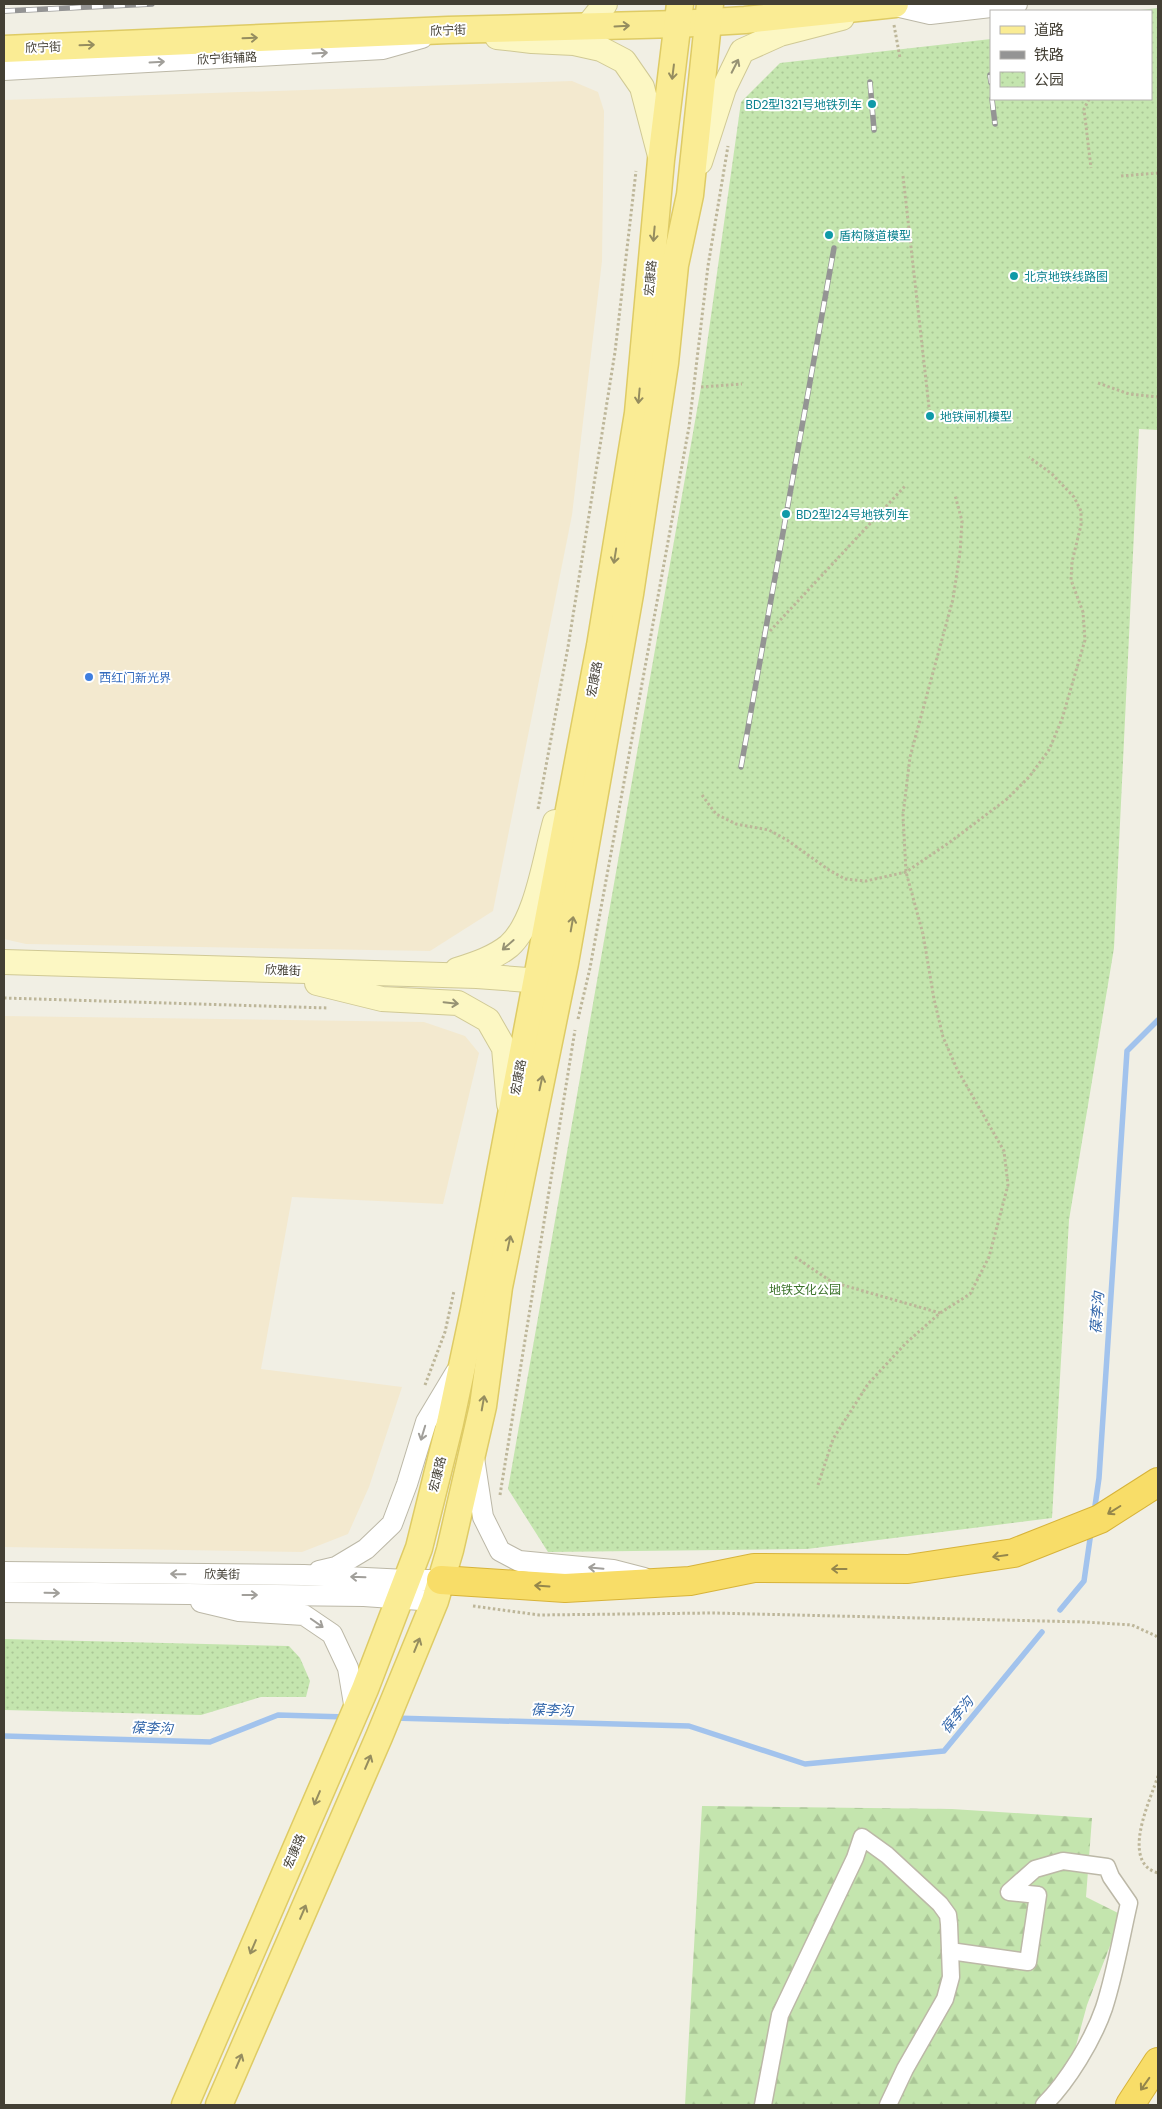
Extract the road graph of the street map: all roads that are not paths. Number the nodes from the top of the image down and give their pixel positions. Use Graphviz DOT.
graph roads {
  1 [pos="605,4"];
  2 [pos="893,4"];
  3 [pos="1017,4"];
  4 [pos="709,13"];
  5 [pos="679,14"];
  6 [pos="586,28"];
  7 [pos="448,30"];
  8 [pos="4,48"];
  9 [pos="4,70"];
  10 [pos="649,162"];
  11 [pos="690,195"];
  12 [pos="583,737"];
  13 [pos="4,962"];
  14 [pos="440,975"];
  15 [pos="4,977"];
  16 [pos="317,983"];
  17 [pos="548,986"];
  18 [pos="510,1120"];
  19 [pos="463,1360"];
  20 [pos="473,1451"];
  21 [pos="1157,1483"];
  22 [pos="4,1572"];
  23 [pos="304,1575"];
  24 [pos="661,1583"];
  25 [pos="403,1589"];
  26 [pos="438,1590"];
  27 [pos="4,1592"];
  28 [pos="168,1594"];
  29 [pos="360,1700"];
  30 [pos="950,1950"];
  31 [pos="1158,2062"];
  32 [pos="185,2105"];
  33 [pos="219,2105"];
  34 [pos="763,2105"];
  35 [pos="888,2105"];
  36 [pos="1044,2105"];
  37 [pos="1130,2105"];
  1 -- 6 [label="main road"];
  2 -- 3 [label="street, 欣宁街"];
  2 -- 4 [label="main road, 欣宁街"];
  11 -- 2 [label="main road, one-way"];
  4 -- 5 [label="main road, 欣宁街"];
  4 -- 11 [label="main road, 宏康路"];
  6 -- 5 [label="main road, 欣宁街, one-way"];
  5 -- 10 [label="main road, 宏康路, one-way"];
  6 -- 7 [label="main road, 欣宁街"];
  8 -- 7 [label="main road, 欣宁街, one-way"];
  9 -- 7 [label="street, 欣宁街辅路, one-way"];
  7 -- 10 [label="main road"];
  10 -- 12 [label="main road, 宏康路, one-way"];
  17 -- 11 [label="main road, 宏康路, one-way"];
  12 -- 14 [label="main road, one-way"];
  12 -- 17 [label="main road, 宏康路"];
  13 -- 14 [label="main road, 欣雅街"];
  14 -- 17 [label="main road, 欣雅街"];
  15 -- 16 [label="main road, 欣雅街"];
  16 -- 17 [label="main road, 欣雅街"];
  16 -- 18 [label="main road, one-way"];
  17 -- 18 [label="main road, 宏康路"];
  20 -- 17 [label="main road, 宏康路, one-way"];
  18 -- 19 [label="main road, 宏康路"];
  19 -- 23 [label="street, one-way"];
  19 -- 25 [label="main road, 宏康路"];
  24 -- 20 [label="street, one-way"];
  20 -- 26 [label="main road, 宏康路"];
  21 -- 24 [label="highway, one-way"];
  23 -- 22 [label="street, 欣美街, one-way"];
  25 -- 23 [label="street, 欣美街, one-way"];
  24 -- 26 [label="highway, one-way"];
  25 -- 26 [label="street, 欣美街"];
  28 -- 25 [label="street, 欣美街, one-way"];
  25 -- 29 [label="main road, 宏康路"];
  33 -- 26 [label="main road, 宏康路, one-way"];
  27 -- 28 [label="street, 欣美街, one-way"];
  28 -- 29 [label="street, one-way"];
  29 -- 32 [label="main road, 宏康路, one-way"];
  30 -- 34 [label="street"];
  30 -- 35 [label="street"];
  30 -- 36 [label="street"];
  31 -- 37 [label="highway, one-way"];
}
